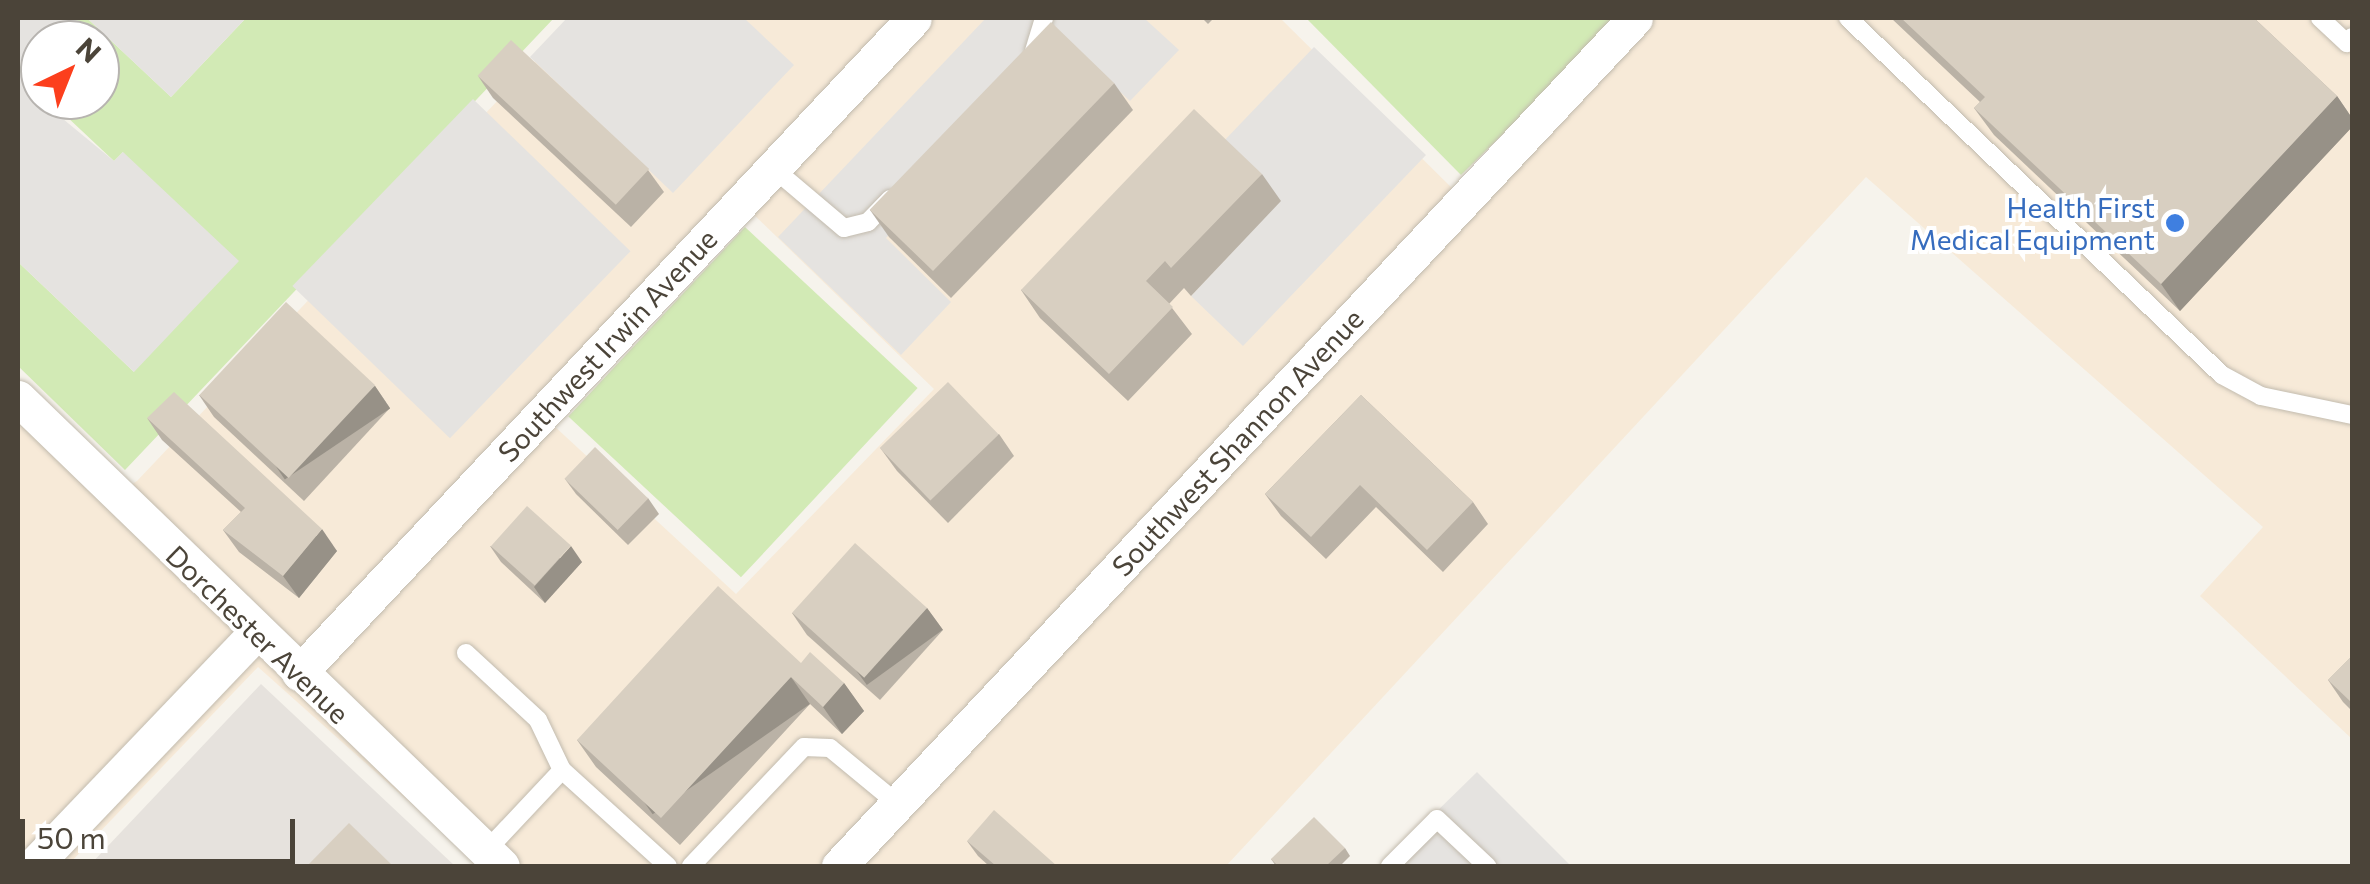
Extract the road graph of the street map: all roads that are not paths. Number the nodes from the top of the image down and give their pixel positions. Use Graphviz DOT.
graph roads {
  1 [pos="914,18"];
  2 [pos="1044,18"];
  3 [pos="1635,18"];
  4 [pos="1848,18"];
  5 [pos="2320,18"];
  6 [pos="2352,36"];
  7 [pos="1013,72"];
  8 [pos="773,168"];
  9 [pos="908,181"];
  10 [pos="18,398"];
  11 [pos="2352,415"];
  12 [pos="255,634"];
  13 [pos="466,653"];
  14 [pos="299,673"];
  15 [pos="562,770"];
  16 [pos="898,804"];
  17 [pos="494,859"];
  18 [pos="33,866"];
  19 [pos="668,866"];
  20 [pos="690,866"];
  21 [pos="839,866"];
  22 [pos="1390,866"];
  23 [pos="1486,866"];
  1 -- 8 [label="street, Southwest Irwin Avenue"];
  2 -- 7 [label="lane"];
  3 -- 16 [label="street, Southwest Shannon Avenue"];
  4 -- 11 [label="lane"];
  5 -- 6 [label="lane"];
  8 -- 9 [label="lane"];
  8 -- 14 [label="street, Southwest Irwin Avenue"];
  10 -- 12 [label="street, Dorchester Avenue"];
  12 -- 14 [label="street, Dorchester Avenue"];
  12 -- 18 [label="street"];
  13 -- 15 [label="lane"];
  14 -- 17 [label="street, Dorchester Avenue"];
  15 -- 17 [label="lane"];
  15 -- 19 [label="lane"];
  16 -- 20 [label="lane"];
  16 -- 21 [label="street, Southwest Shannon Avenue"];
  22 -- 23 [label="lane"];
}
